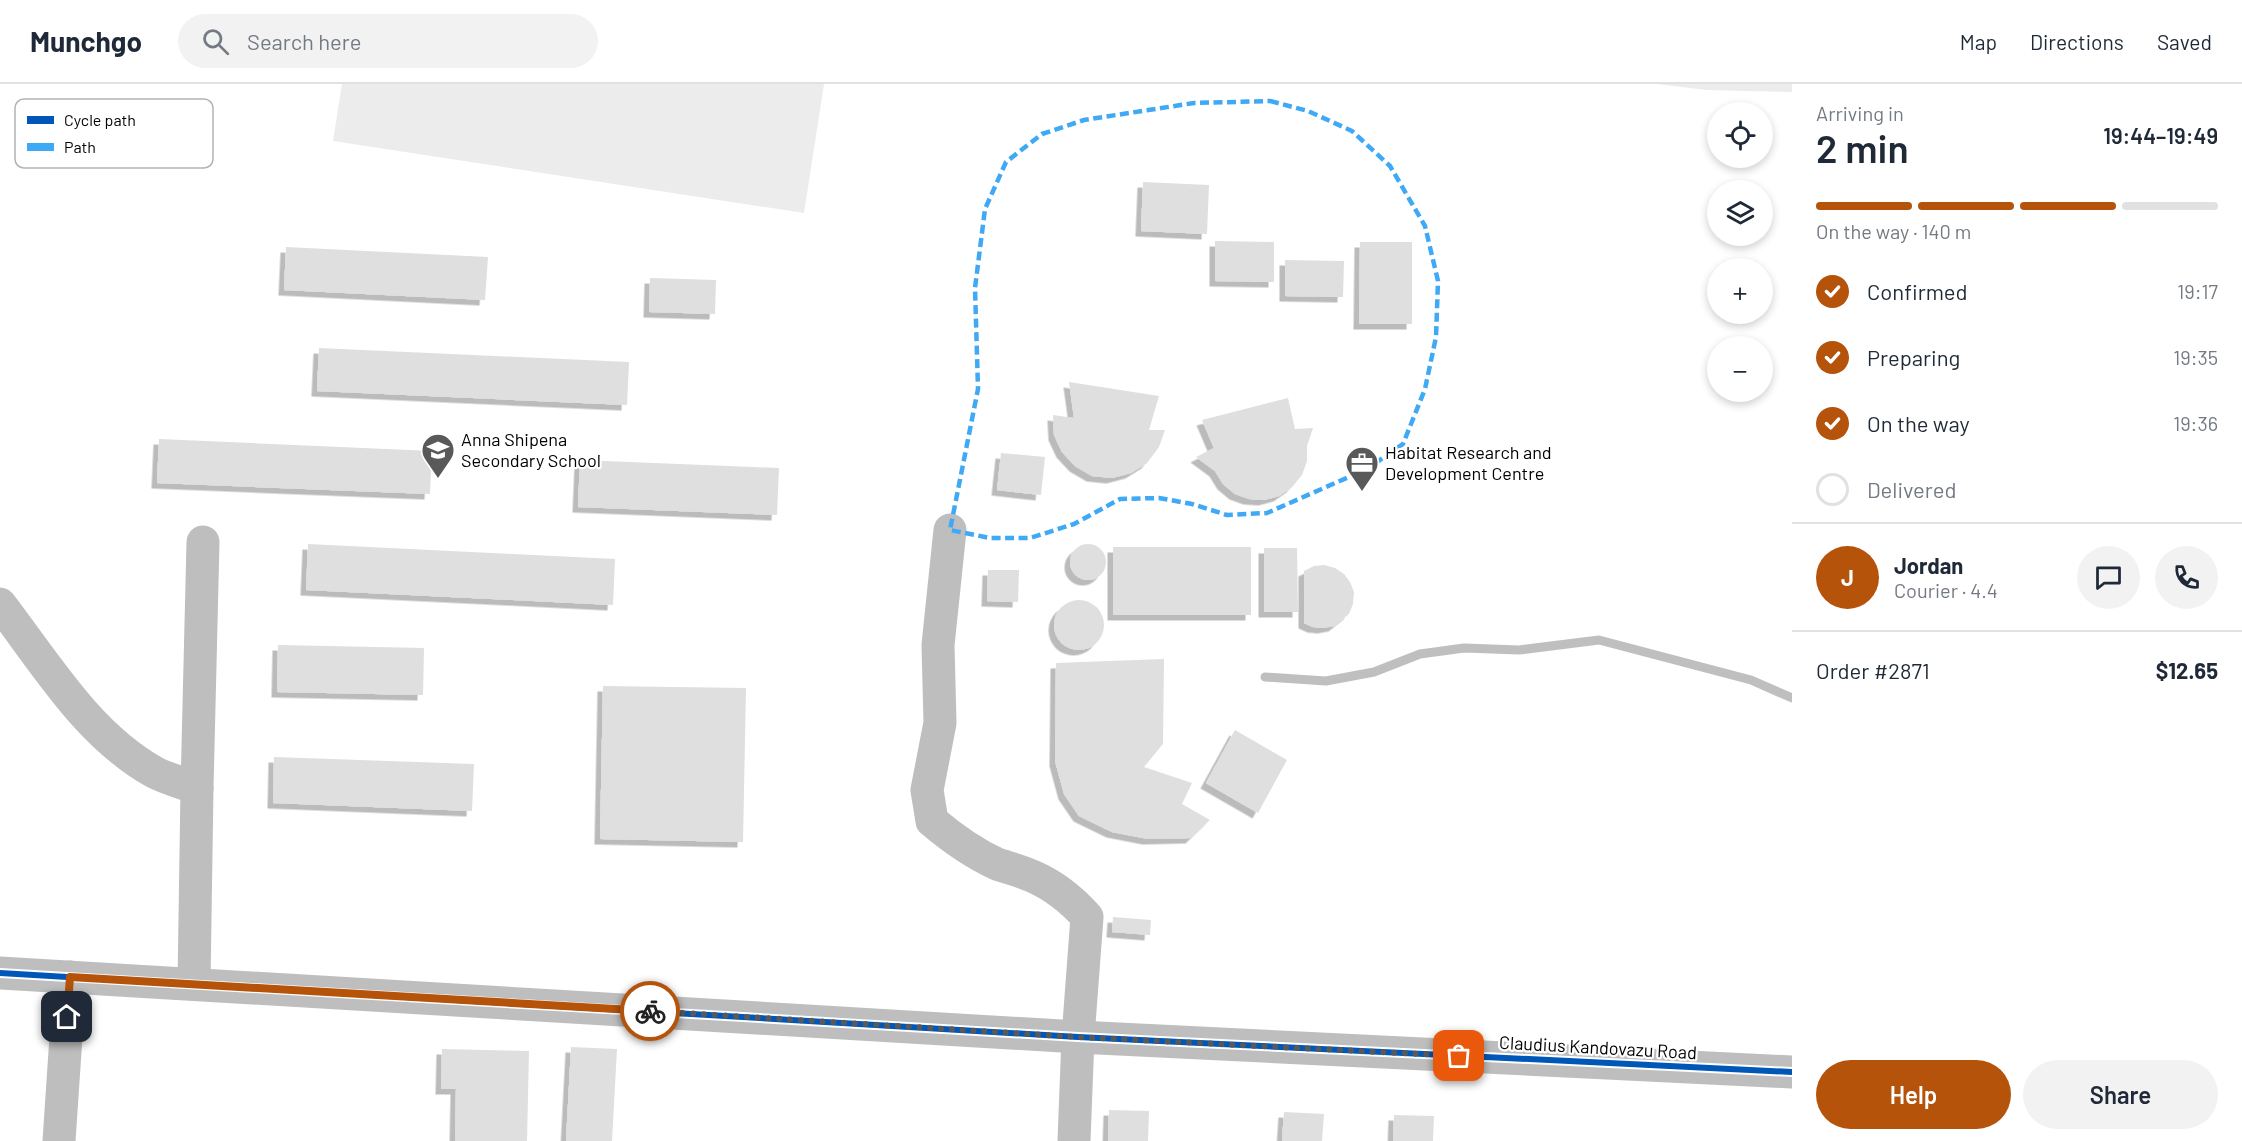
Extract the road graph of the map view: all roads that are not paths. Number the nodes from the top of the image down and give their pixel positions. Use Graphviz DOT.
graph roads {
  1 [pos="950,530"];
  2 [pos="203,542"];
  3 [pos="0,604"];
  4 [pos="197,788"];
  5 [pos="0,973"];
  6 [pos="70,977"];
  7 [pos="194,983"];
  8 [pos="1078,1037"];
  9 [pos="1792,1072"];
  10 [pos="59,1141"];
  11 [pos="1074,1141"];
  1 -- 8 [label="street"];
  2 -- 4 [label="street"];
  3 -- 4 [label="street"];
  4 -- 7 [label="street"];
  5 -- 6 [label="street, Claudius Kandovazu Road"];
  6 -- 7 [label="street, Claudius Kandovazu Road"];
  6 -- 10 [label="street"];
  7 -- 8 [label="street, Claudius Kandovazu Road"];
  8 -- 9 [label="street, Claudius Kandovazu Road"];
  8 -- 11 [label="street"];
}
